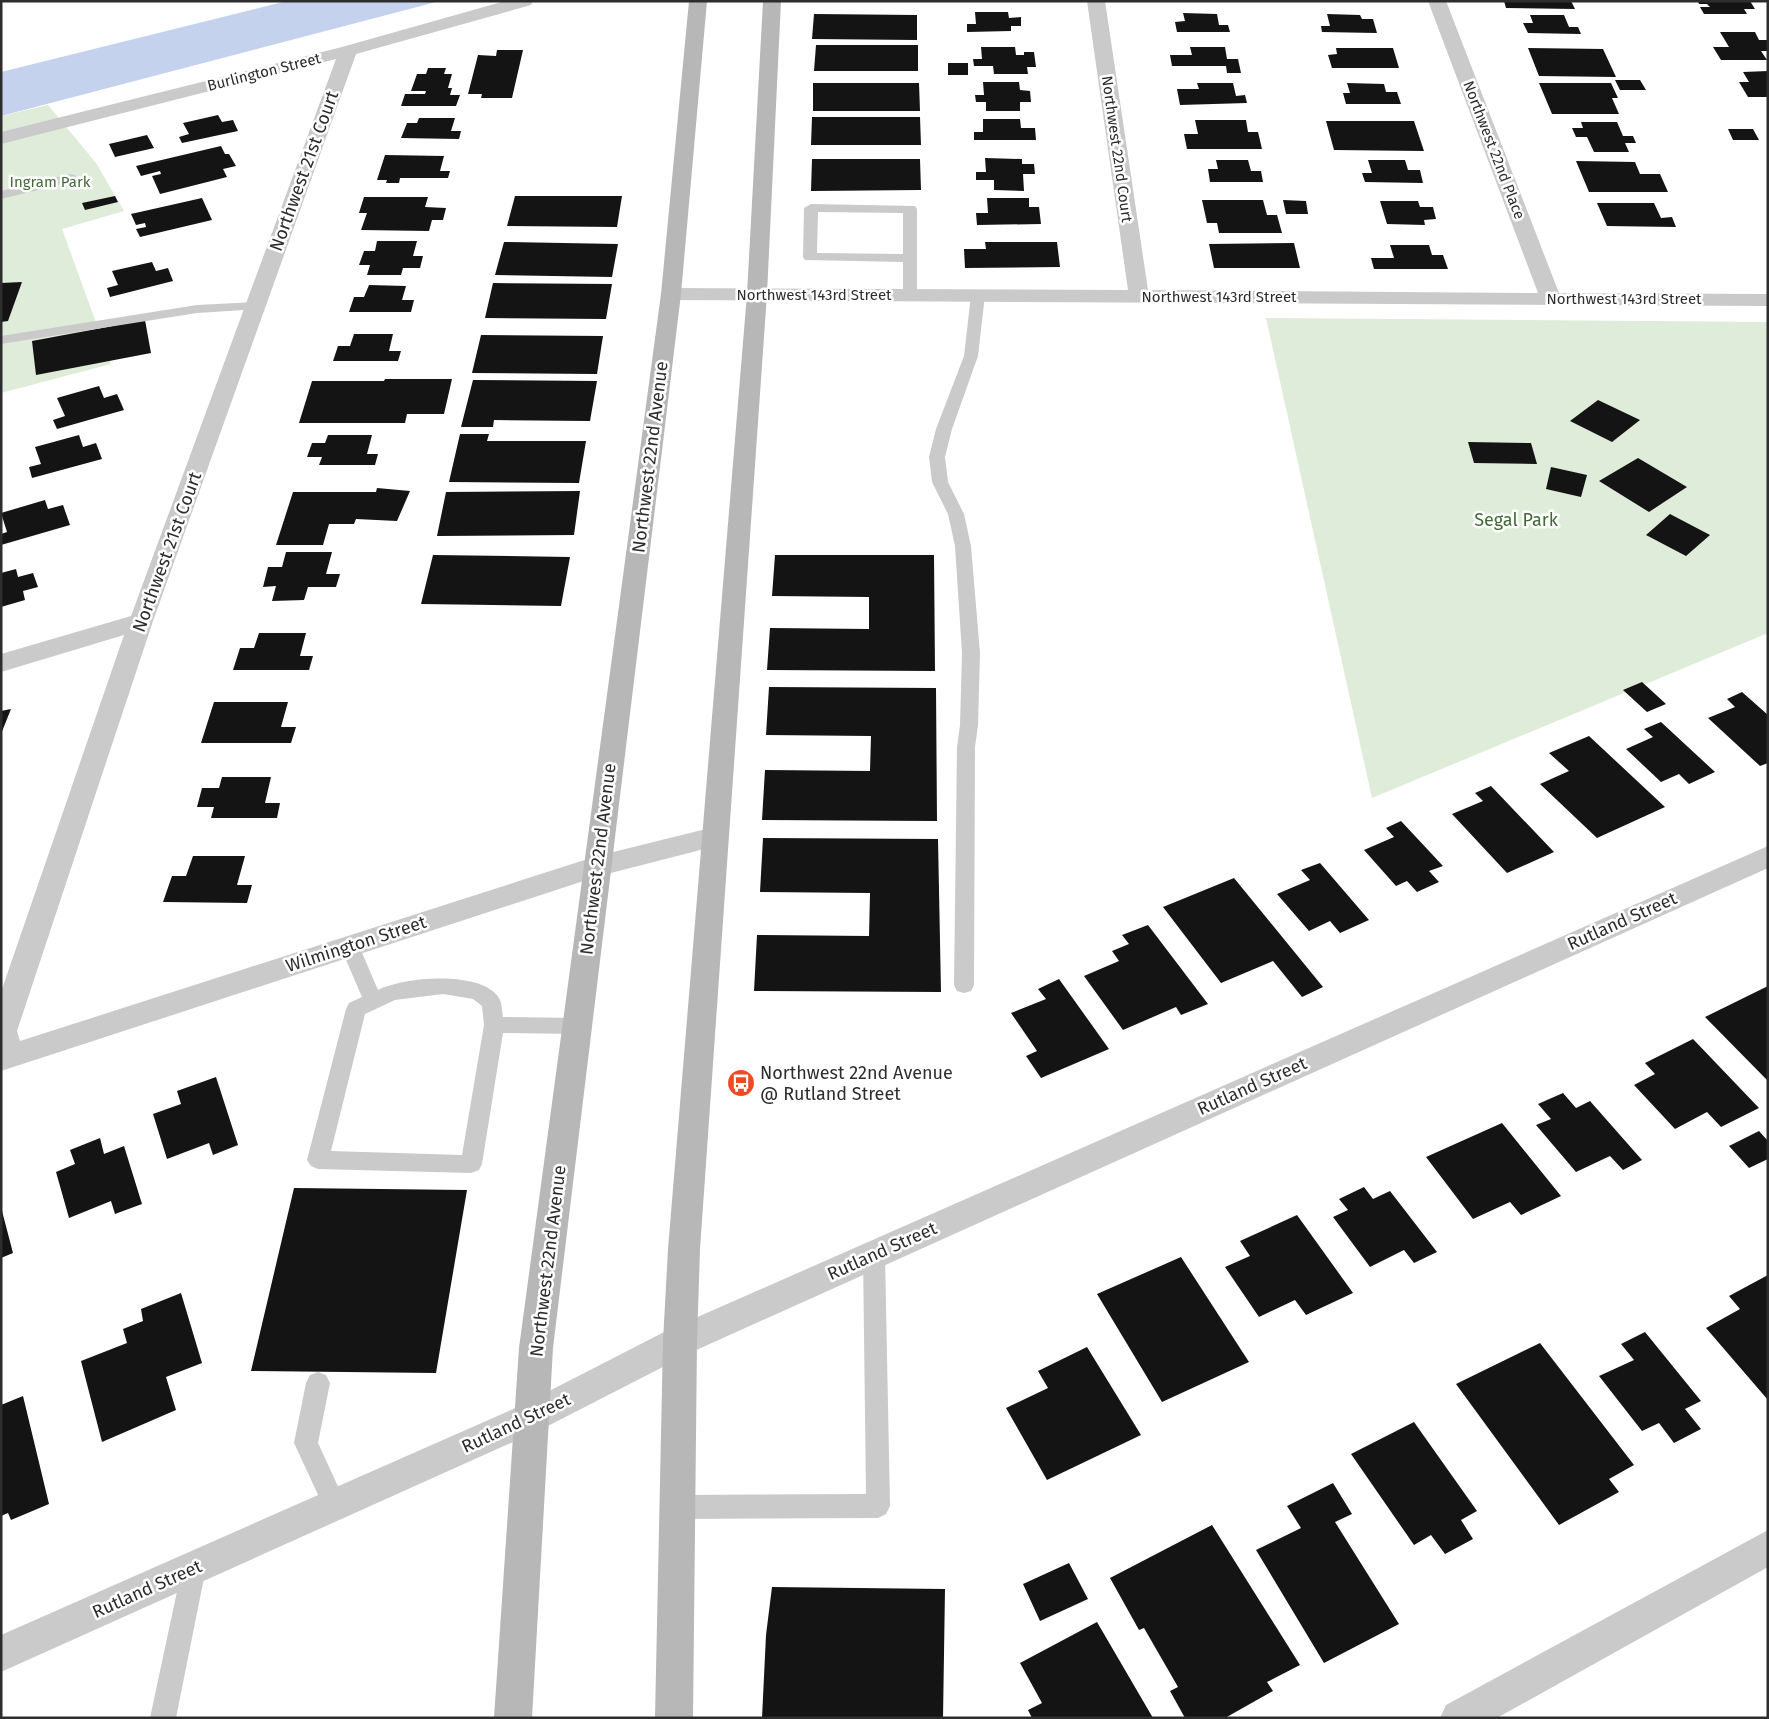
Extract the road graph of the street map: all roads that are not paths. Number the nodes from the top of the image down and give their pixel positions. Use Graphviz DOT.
graph roads {
  1 [pos="526,1"];
  2 [pos="698,1"];
  3 [pos="772,1"];
  4 [pos="1096,1"];
  5 [pos="1437,1"];
  6 [pos="348,51"];
  7 [pos="1,138"];
  8 [pos="70,178"];
  9 [pos="1,195"];
  10 [pos="910,258"];
  11 [pos="671,294"];
  12 [pos="757,294"];
  13 [pos="910,295"];
  14 [pos="978,296"];
  15 [pos="1139,297"];
  16 [pos="1551,299"];
  17 [pos="1768,300"];
  18 [pos="256,306"];
  19 [pos="1,340"];
  20 [pos="141,621"];
  21 [pos="1,663"];
  22 [pos="714,837"];
  23 [pos="1768,856"];
  24 [pos="596,866"];
  25 [pos="350,946"];
  26 [pos="964,985"];
  27 [pos="373,1001"];
  28 [pos="494,1024"];
  29 [pos="578,1026"];
  30 [pos="6,1057"];
  31 [pos="874,1255"];
  32 [pos="680,1341"];
  33 [pos="318,1383"];
  34 [pos="532,1417"];
  35 [pos="335,1506"];
  36 [pos="678,1507"];
  37 [pos="1768,1547"];
  38 [pos="194,1568"];
  39 [pos="1,1654"];
  40 [pos="163,1718"];
  41 [pos="513,1718"];
  42 [pos="674,1718"];
  43 [pos="1459,1718"];
  1 -- 6 [label="street, Burlington Street"];
  2 -- 11 [label="main road, Northwest 22nd Avenue"];
  3 -- 12 [label="main road"];
  4 -- 15 [label="street, Northwest 22nd Court"];
  5 -- 16 [label="street, Northwest 22nd Place"];
  6 -- 7 [label="street, Burlington Street"];
  6 -- 18 [label="street, Northwest 21st Court"];
  8 -- 9 [label="lane"];
  10 -- 10 [label="lane"];
  10 -- 13 [label="lane"];
  11 -- 12 [label="street, Northwest 143rd Street"];
  11 -- 24 [label="main road, Northwest 22nd Avenue"];
  12 -- 13 [label="street, Northwest 143rd Street"];
  12 -- 22 [label="main road"];
  13 -- 14 [label="street, Northwest 143rd Street"];
  14 -- 15 [label="street, Northwest 143rd Street"];
  14 -- 26 [label="lane"];
  15 -- 16 [label="street, Northwest 143rd Street"];
  16 -- 17 [label="street, Northwest 143rd Street"];
  18 -- 19 [label="lane"];
  18 -- 20 [label="street, Northwest 21st Court"];
  20 -- 21 [label="street"];
  20 -- 30 [label="street, Northwest 21st Court"];
  22 -- 24 [label="street, Wilmington Street"];
  22 -- 32 [label="main road"];
  23 -- 31 [label="street, Rutland Street"];
  24 -- 25 [label="street, Wilmington Street"];
  24 -- 29 [label="main road, Northwest 22nd Avenue"];
  25 -- 27 [label="lane"];
  25 -- 30 [label="street, Wilmington Street"];
  27 -- 28 [label="lane"];
  27 -- 28 [label="lane"];
  28 -- 29 [label="lane"];
  29 -- 34 [label="main road, Northwest 22nd Avenue"];
  31 -- 32 [label="street, Rutland Street"];
  31 -- 36 [label="lane"];
  32 -- 34 [label="street, Rutland Street"];
  32 -- 36 [label="main road"];
  33 -- 35 [label="lane"];
  34 -- 35 [label="street, Rutland Street"];
  34 -- 41 [label="main road, Northwest 22nd Avenue"];
  35 -- 38 [label="street, Rutland Street"];
  36 -- 42 [label="main road"];
  37 -- 43 [label="street"];
  38 -- 39 [label="street, Rutland Street"];
  38 -- 40 [label="lane"];
}
